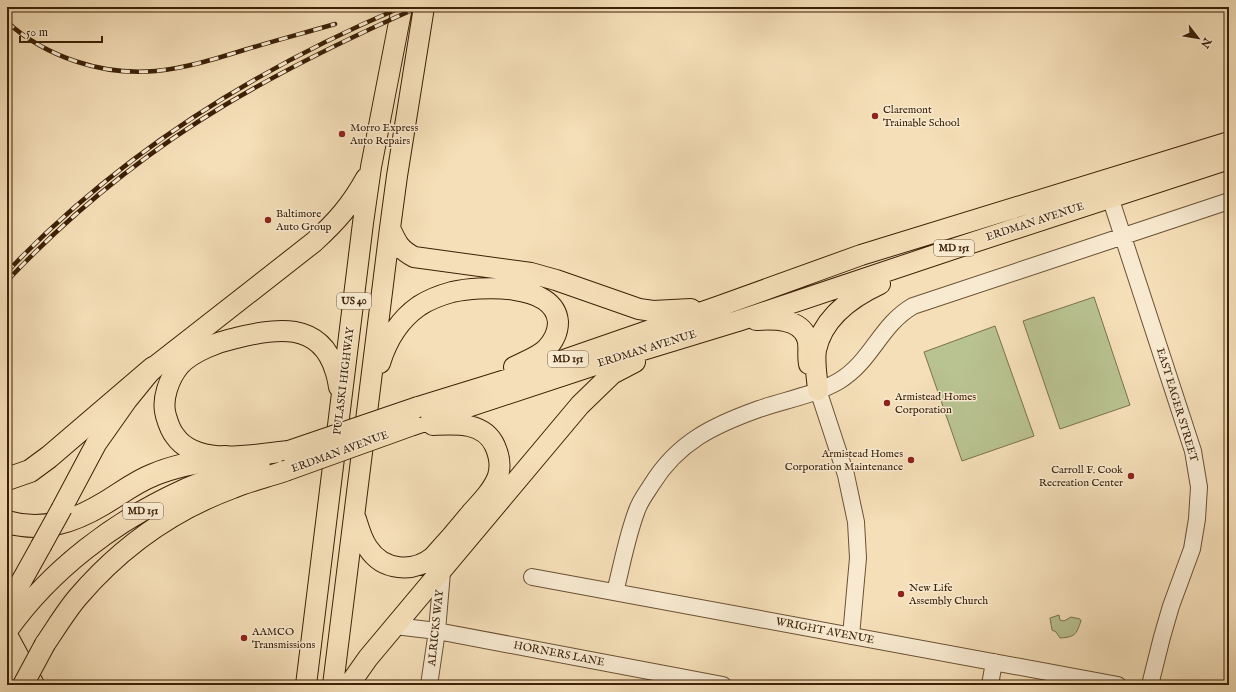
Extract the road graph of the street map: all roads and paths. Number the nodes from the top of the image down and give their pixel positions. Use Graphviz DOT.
graph roads {
  1 [pos="402,7"];
  2 [pos="424,7"];
  3 [pos="1229,142"];
  4 [pos="1229,159"];
  5 [pos="371,167"];
  6 [pos="1110,197"];
  7 [pos="1229,201"];
  8 [pos="390,228"];
  9 [pos="1124,236"];
  10 [pos="956,248"];
  11 [pos="717,307"];
  12 [pos="738,322"];
  13 [pos="680,339"];
  14 [pos="153,368"];
  15 [pos="818,390"];
  16 [pos="370,393"];
  17 [pos="342,398"];
  18 [pos="415,416"];
  19 [pos="289,451"];
  20 [pos="224,458"];
  21 [pos="7,479"];
  22 [pos="355,517"];
  23 [pos="7,522"];
  24 [pos="442,572"];
  25 [pos="532,577"];
  26 [pos="615,592"];
  27 [pos="14,604"];
  28 [pos="314,618"];
  29 [pos="342,621"];
  30 [pos="395,626"];
  31 [pos="7,630"];
  32 [pos="437,631"];
  33 [pos="851,636"];
  34 [pos="7,637"];
  35 [pos="994,662"];
  36 [pos="7,674"];
  37 [pos="667,680"];
  38 [pos="12,685"];
  39 [pos="23,685"];
  40 [pos="33,685"];
  41 [pos="306,685"];
  42 [pos="333,685"];
  43 [pos="349,685"];
  44 [pos="429,685"];
  45 [pos="723,685"];
  46 [pos="990,685"];
  47 [pos="1118,685"];
  48 [pos="1150,685"];
  1 -- 5 [label="main road, PULASKI HIGHWAY / US 40"];
  2 -- 8 [label="main road, US 40"];
  3 -- 11 [label="main road, ERDMAN AVENUE / MD 151"];
  4 -- 6 [label="main road, ERDMAN AVENUE / MD 151"];
  5 -- 14 [label="main road"];
  5 -- 17 [label="main road, PULASKI HIGHWAY / US 40"];
  6 -- 9 [label="street, EAST EAGER STREET"];
  6 -- 10 [label="main road, ERDMAN AVENUE / MD 151"];
  7 -- 9 [label="street"];
  8 -- 11 [label="main road"];
  8 -- 16 [label="main road, US 40"];
  9 -- 15 [label="street"];
  9 -- 48 [label="street, EAST EAGER STREET"];
  10 -- 12 [label="main road, ERDMAN AVENUE / MD 151"];
  10 -- 15 [label="main road"];
  11 -- 18 [label="main road, ERDMAN AVENUE / MD 151"];
  12 -- 13 [label="main road, ERDMAN AVENUE / MD 151"];
  12 -- 15 [label="main road"];
  13 -- 18 [label="main road, ERDMAN AVENUE / MD 151"];
  13 -- 24 [label="main road"];
  14 -- 21 [label="highway"];
  14 -- 27 [label="main road, bridge"];
  15 -- 26 [label="street"];
  15 -- 33 [label="street"];
  16 -- 18 [label="main road"];
  16 -- 22 [label="main road, US 40"];
  17 -- 20 [label="main road"];
  17 -- 28 [label="main road, PULASKI HIGHWAY / US 40"];
  18 -- 19 [label="main road, ERDMAN AVENUE / MD 151, bridge"];
  18 -- 22 [label="main road"];
  18 -- 39 [label="main road, ERDMAN AVENUE / MD 151, bridge"];
  19 -- 20 [label="main road"];
  19 -- 27 [label="main road, ERDMAN AVENUE / MD 151"];
  20 -- 23 [label="highway"];
  22 -- 29 [label="main road, US 40"];
  24 -- 30 [label="main road"];
  24 -- 32 [label="street, ALRICKS WAY"];
  25 -- 26 [label="street, WRIGHT AVENUE"];
  26 -- 33 [label="street, WRIGHT AVENUE"];
  27 -- 31 [label="main road, ERDMAN AVENUE / MD 151"];
  28 -- 29 [label="main road"];
  28 -- 41 [label="main road, PULASKI HIGHWAY / US 40"];
  29 -- 42 [label="main road, US 40"];
  30 -- 32 [label="street, HORNERS LANE"];
  30 -- 43 [label="main road"];
  32 -- 37 [label="street, HORNERS LANE"];
  32 -- 44 [label="street, ALRICKS WAY"];
  33 -- 35 [label="street, WRIGHT AVENUE"];
  34 -- 40 [label="highway"];
  35 -- 46 [label="street"];
  35 -- 47 [label="street, WRIGHT AVENUE"];
  36 -- 38 [label="highway"];
  37 -- 45 [label="street, HORNERS LANE"];
}
